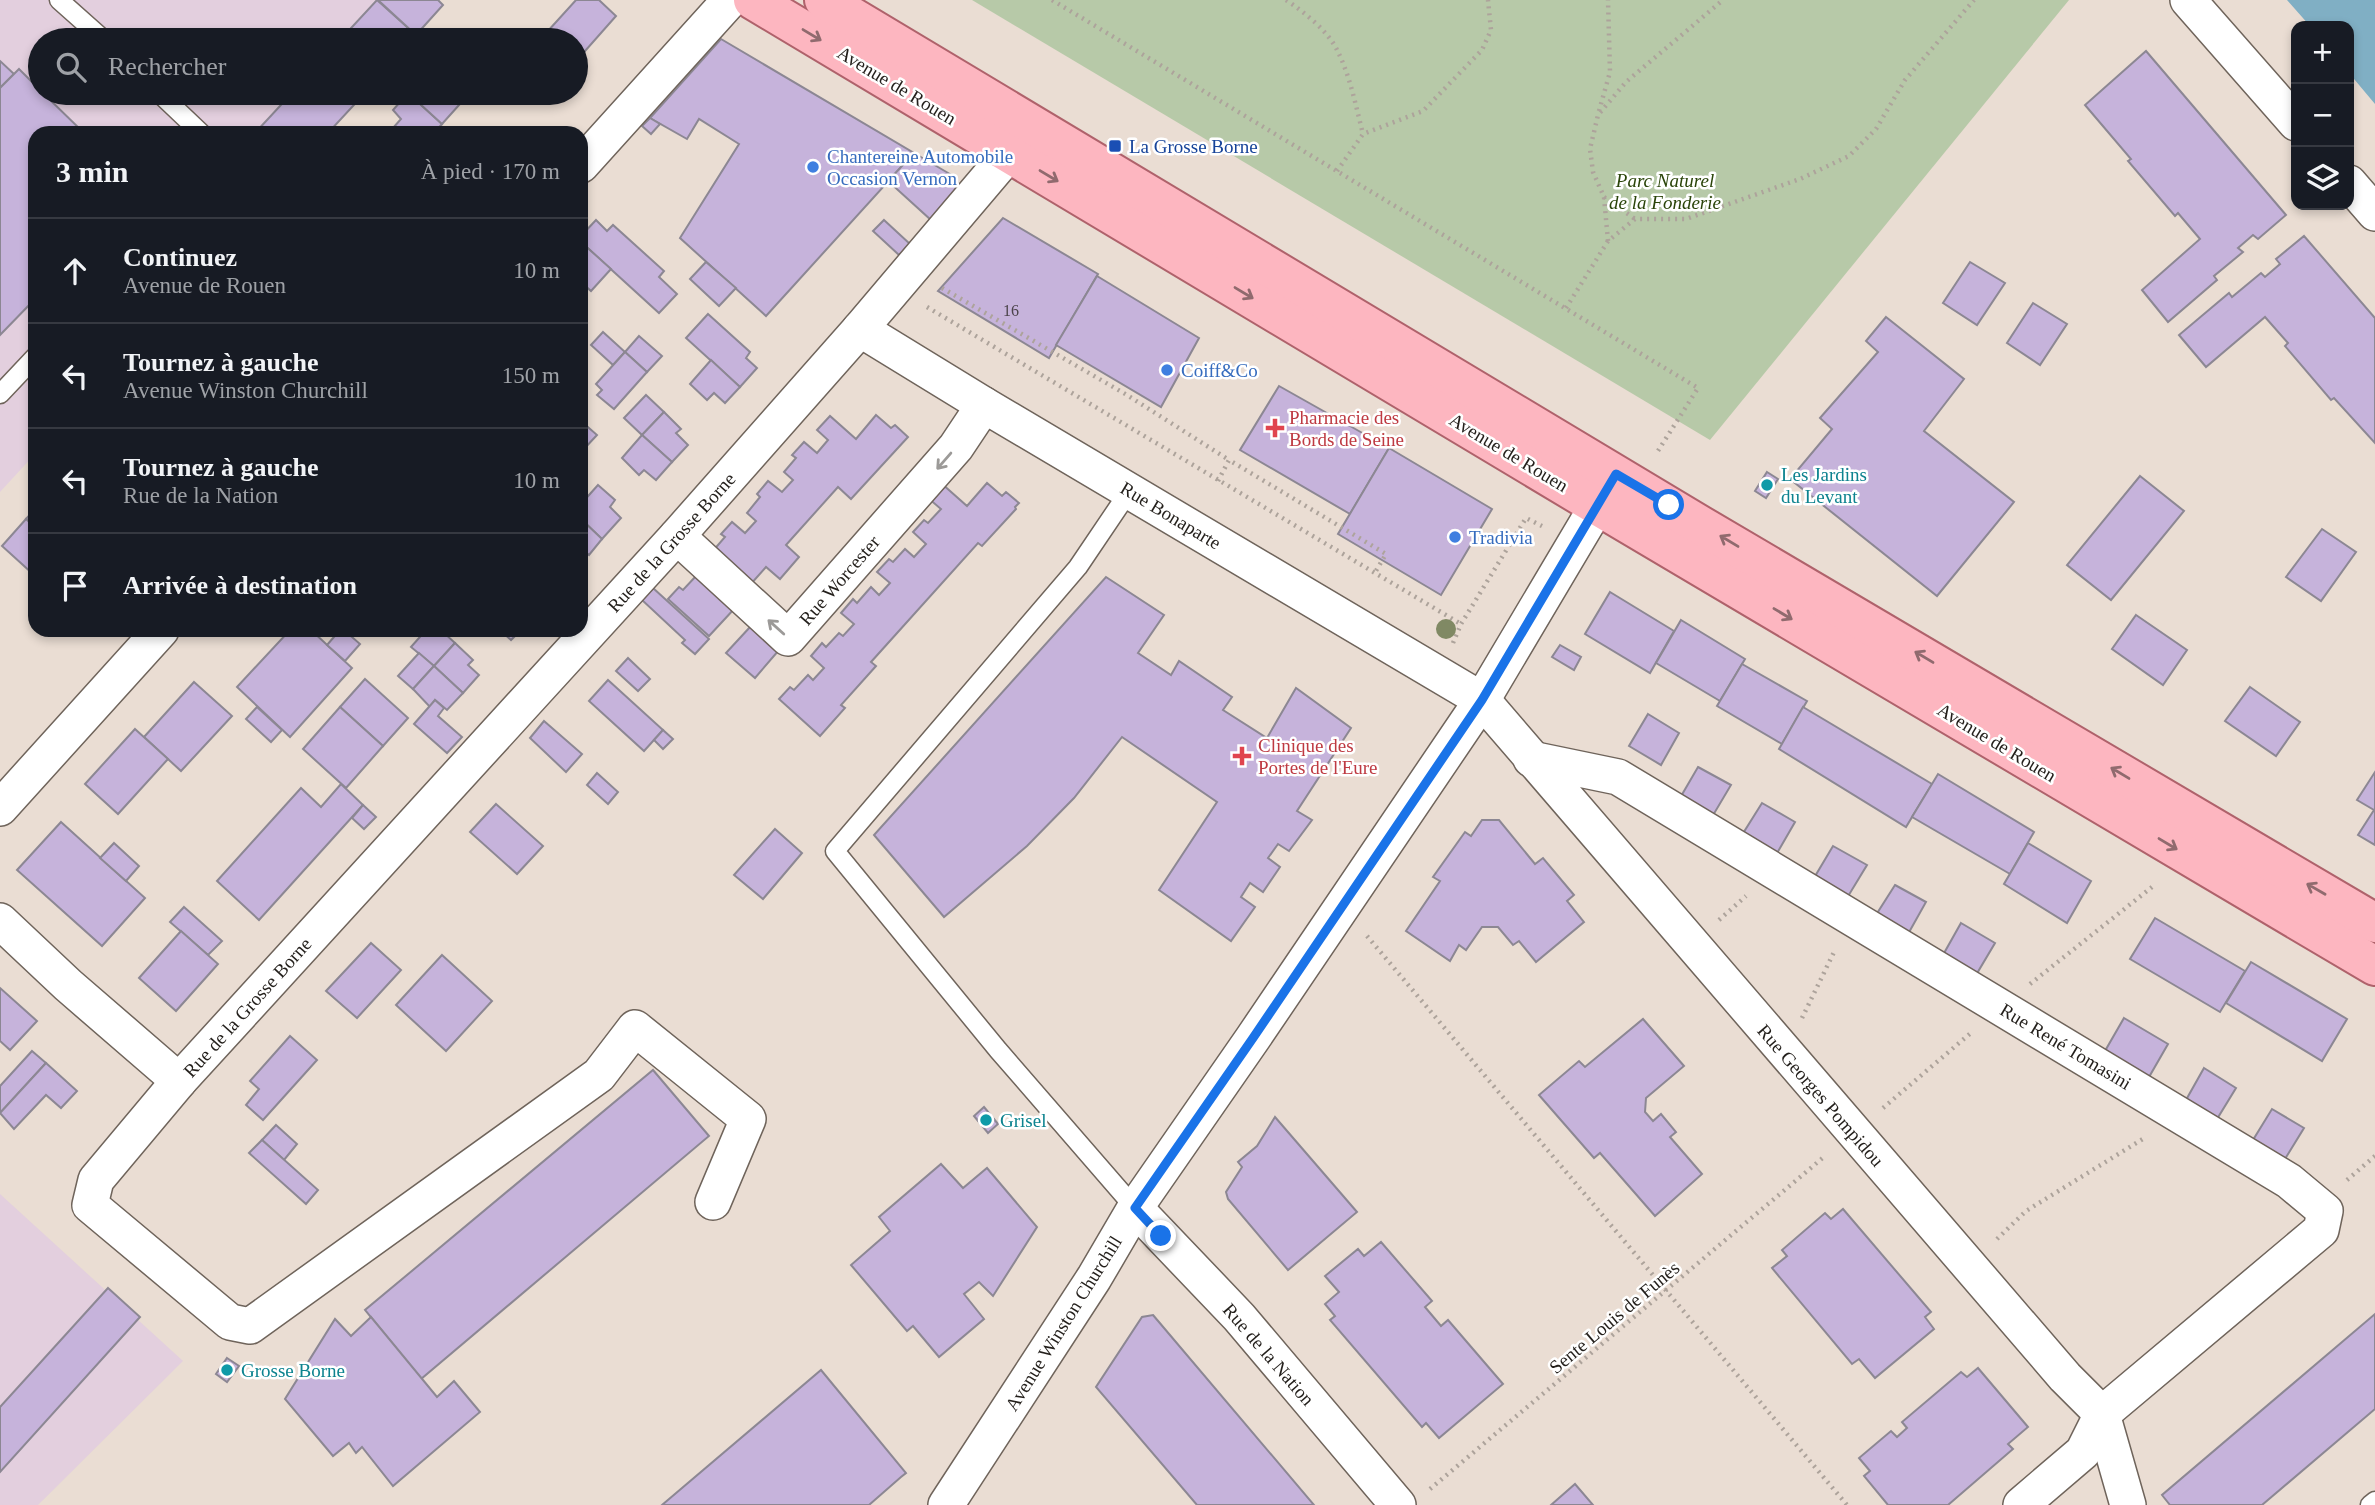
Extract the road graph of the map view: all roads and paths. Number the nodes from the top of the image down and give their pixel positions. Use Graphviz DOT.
graph roads {
  1 [pos="59,0"];
  2 [pos="730,0"];
  3 [pos="753,0"];
  4 [pos="824,0"];
  5 [pos="1052,0"];
  6 [pos="1286,0"];
  7 [pos="1488,0"];
  8 [pos="1608,0"];
  9 [pos="1723,0"];
  10 [pos="1974,0"];
  11 [pos="2188,0"];
  12 [pos="90,28"];
  13 [pos="172,105"];
  14 [pos="1598,115"];
  15 [pos="2291,117"];
  16 [pos="194,126"];
  17 [pos="1363,134"];
  18 [pos="1021,138"];
  19 [pos="588,157"];
  20 [pos="1337,171"];
  21 [pos="2354,189"];
  22 [pos="1604,197"];
  23 [pos="2375,212"];
  24 [pos="1634,219"];
  25 [pos="1608,241"];
  26 [pos="932,282"];
  27 [pos="1566,308"];
  28 [pos="869,335"];
  29 [pos="28,364"];
  30 [pos="0,394"];
  31 [pos="984,405"];
  32 [pos="1653,459"];
  33 [pos="1229,460"];
  34 [pos="1218,481"];
  35 [pos="1130,490"];
  36 [pos="1607,490"];
  37 [pos="677,536"];
  38 [pos="1373,574"];
  39 [pos="1461,624"];
  40 [pos="588,633"];
  41 [pos="155,637"];
  42 [pos="585,637"];
  43 [pos="1482,700"];
  44 [pos="2046,750"];
  45 [pos="1531,759"];
  46 [pos="0,808"];
  47 [pos="2152,887"];
  48 [pos="1345,902"];
  49 [pos="0,921"];
  50 [pos="2375,923"];
  51 [pos="1839,940"];
  52 [pos="2375,966"];
  53 [pos="1992,1015"];
  54 [pos="1801,1020"];
  55 [pos="179,1081"];
  56 [pos="1890,1102"];
  57 [pos="2150,1135"];
  58 [pos="1834,1149"];
  59 [pos="2375,1156"];
  60 [pos="2346,1182"];
  61 [pos="713,1202"];
  62 [pos="1135,1208"];
  63 [pos="1997,1239"];
  64 [pos="1668,1291"];
  65 [pos="2102,1414"];
  66 [pos="1410,1501"];
  67 [pos="2375,1501"];
  68 [pos="946,1505"];
  69 [pos="1847,1505"];
  70 [pos="2021,1505"];
  71 [pos="2128,1505"];
  72 [pos="2370,1505"];
  1 -- 12 [label="lane"];
  2 -- 19 [label="street"];
  3 -- 18 [label="main road, Avenue de Rouen, one-way"];
  4 -- 18 [label="main road, Avenue de Rouen"];
  5 -- 20 [label="path"];
  6 -- 17 [label="path"];
  7 -- 17 [label="path"];
  8 -- 14 [label="path"];
  9 -- 14 [label="path"];
  10 -- 24 [label="path"];
  11 -- 15 [label="street"];
  13 -- 16 [label="lane"];
  14 -- 22 [label="path"];
  17 -- 20 [label="path"];
  18 -- 28 [label="street, Rue de la Grosse Borne"];
  18 -- 36 [label="main road, Avenue de Rouen"];
  20 -- 27 [label="path"];
  21 -- 23 [label="street"];
  22 -- 24 [label="path"];
  22 -- 25 [label="path"];
  24 -- 25 [label="path"];
  25 -- 27 [label="path"];
  26 -- 33 [label="path"];
  27 -- 32 [label="path"];
  28 -- 31 [label="street, Rue Bonaparte"];
  28 -- 34 [label="path"];
  28 -- 37 [label="street, Rue de la Grosse Borne"];
  29 -- 30 [label="lane"];
  31 -- 35 [label="street, Rue Bonaparte"];
  31 -- 37 [label="street, Rue Worcester, one-way"];
  33 -- 34 [label="path"];
  33 -- 38 [label="path"];
  34 -- 38 [label="path"];
  35 -- 43 [label="street, Rue Bonaparte"];
  35 -- 62 [label="lane"];
  36 -- 43 [label="street, Avenue Winston Churchill"];
  36 -- 44 [label="main road, Avenue de Rouen"];
  37 -- 40 [label="street, Rue de la Grosse Borne"];
  38 -- 39 [label="path"];
  41 -- 46 [label="street"];
  42 -- 55 [label="street, Rue de la Grosse Borne"];
  43 -- 45 [label="street, Rue Georges Pompidou"];
  43 -- 48 [label="street, Avenue Winston Churchill"];
  50 -- 44 [label="main road, Avenue de Rouen, one-way"];
  44 -- 52 [label="main road, Avenue de Rouen, one-way"];
  45 -- 53 [label="street, Rue René Tomasini"];
  45 -- 65 [label="street, Rue Georges Pompidou"];
  47 -- 53 [label="path"];
  48 -- 62 [label="street, Avenue Winston Churchill"];
  48 -- 64 [label="path"];
  49 -- 55 [label="street"];
  51 -- 54 [label="path"];
  53 -- 56 [label="path"];
  53 -- 65 [label="street, Rue René Tomasini"];
  55 -- 61 [label="street, Rue de la Grosse Borne"];
  57 -- 63 [label="path"];
  58 -- 64 [label="path, Sente Louis de Funès"];
  59 -- 60 [label="path"];
  62 -- 66 [label="street, Rue de la Nation"];
  62 -- 68 [label="street, Avenue Winston Churchill"];
  64 -- 66 [label="path, Sente Louis de Funès"];
  64 -- 69 [label="path"];
  65 -- 70 [label="street"];
  65 -- 71 [label="street, Rue Georges Pompidou"];
  67 -- 72 [label="lane"];
}
